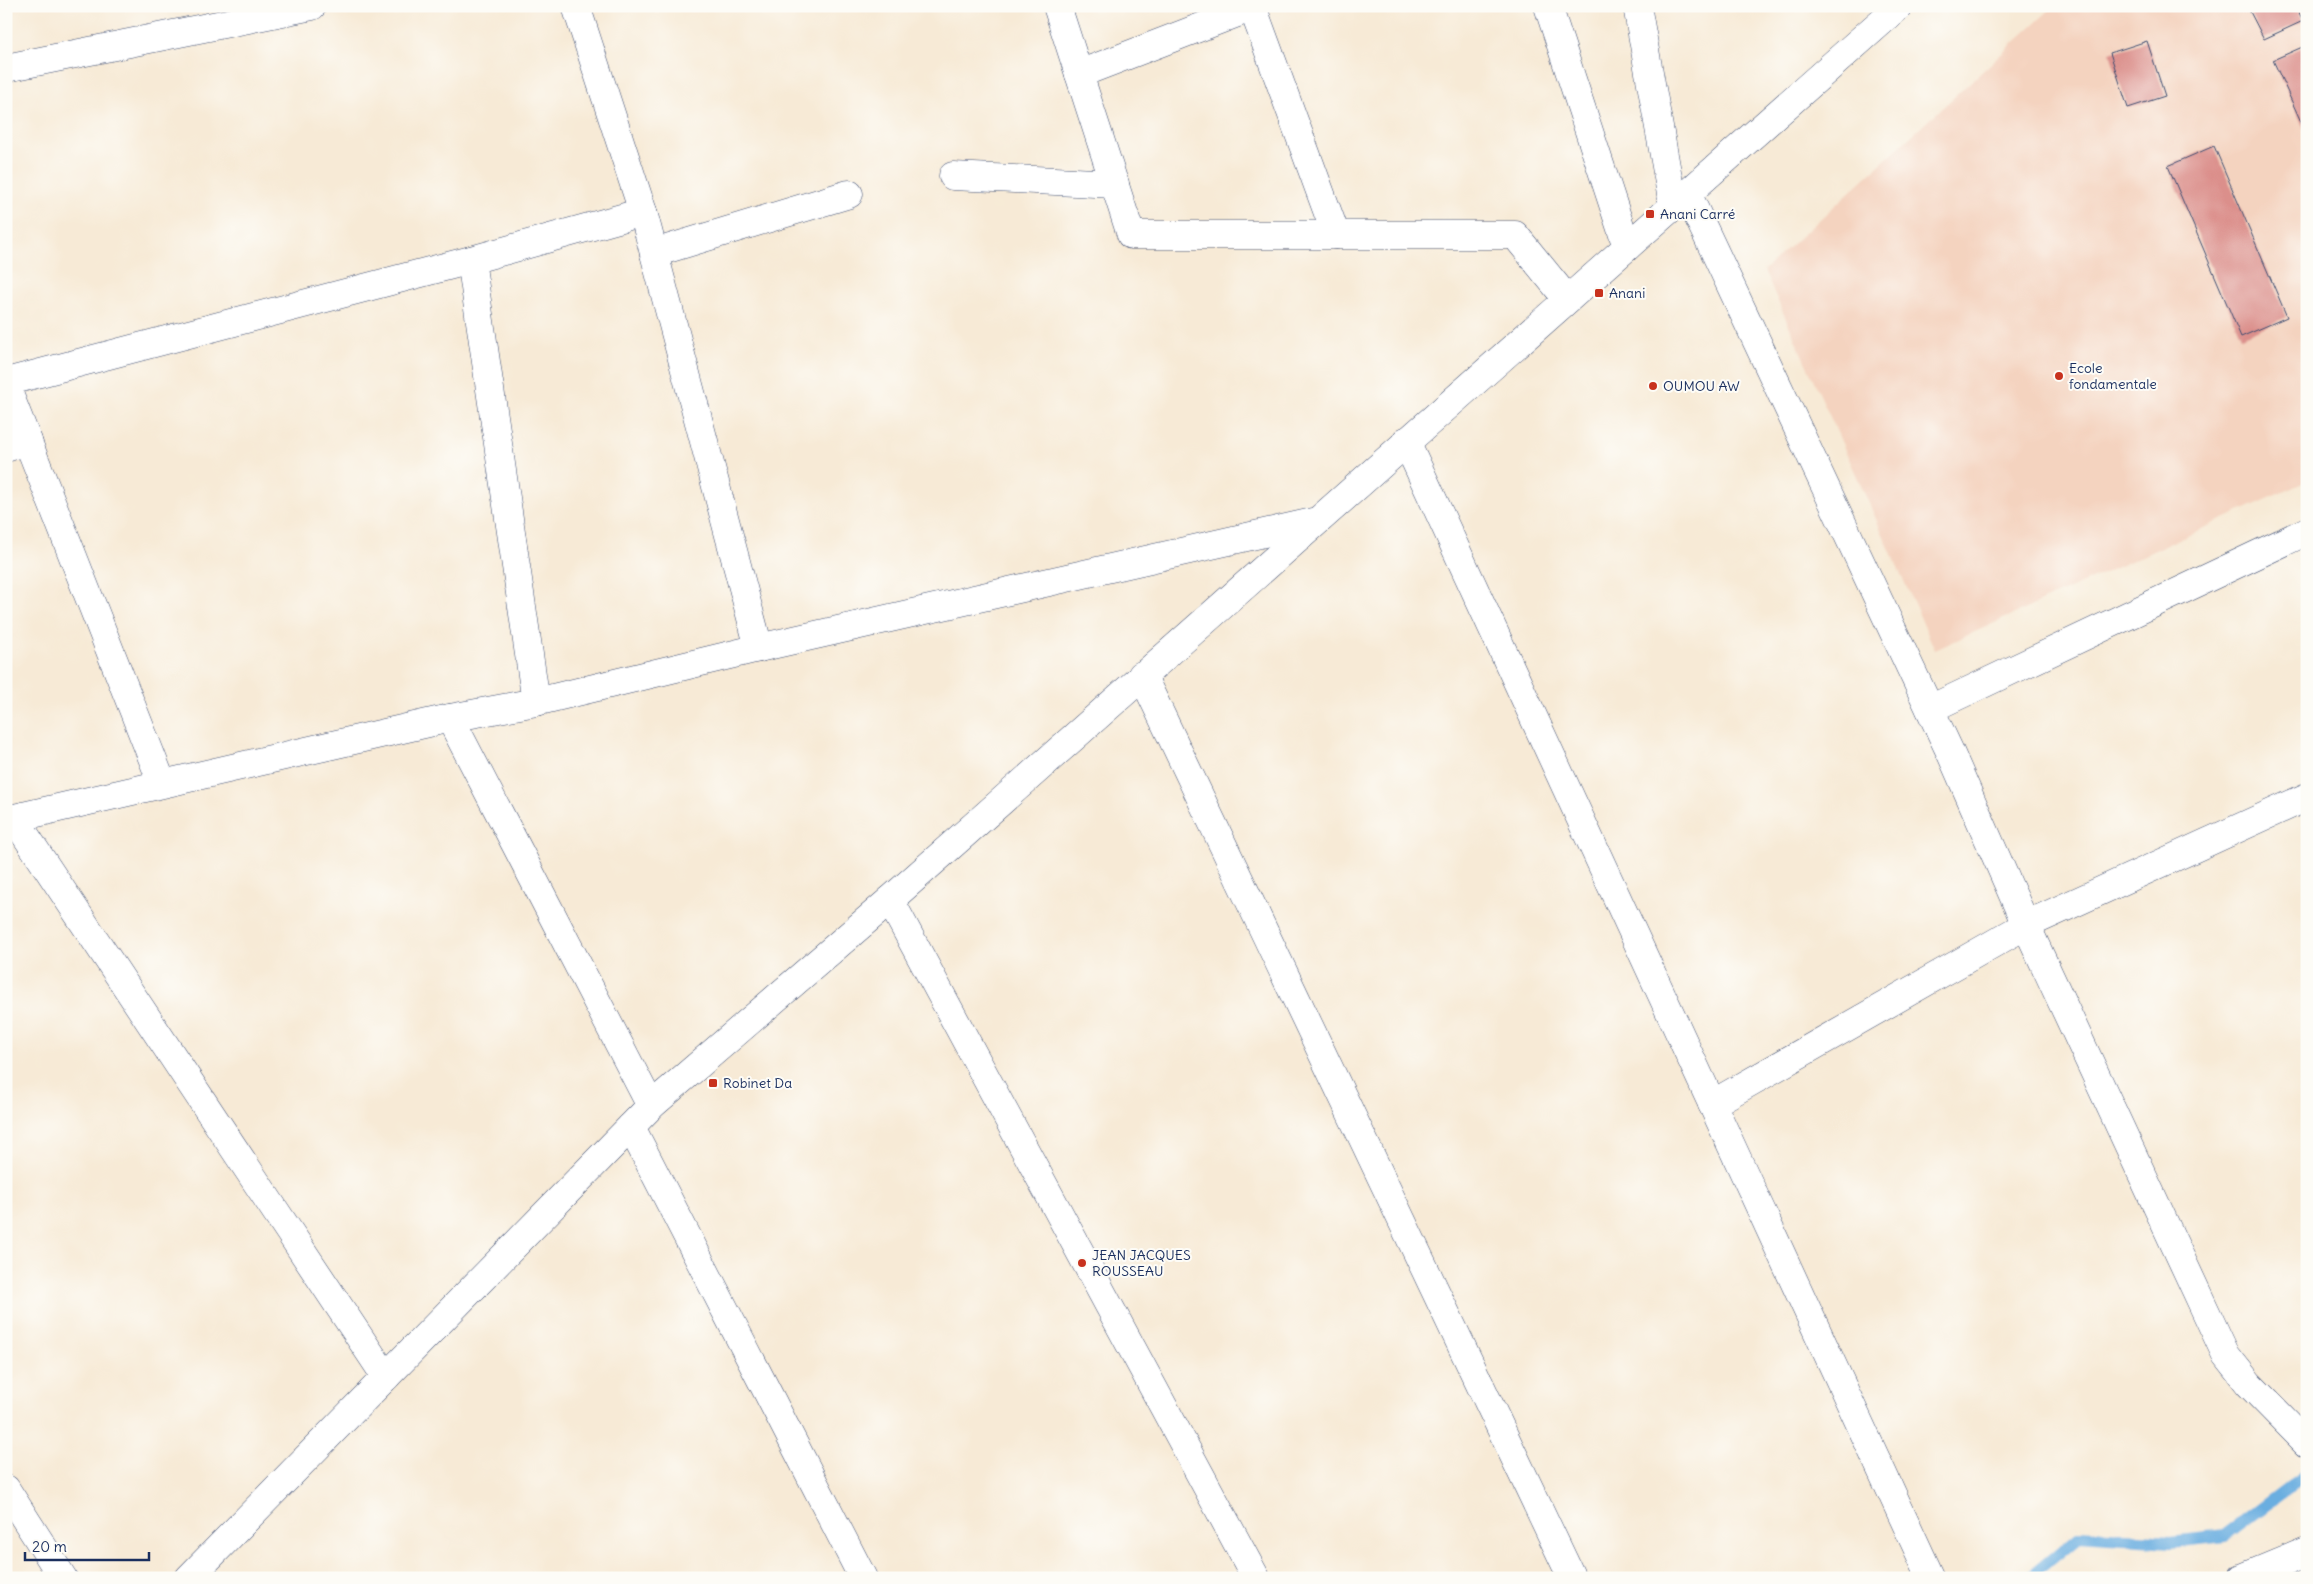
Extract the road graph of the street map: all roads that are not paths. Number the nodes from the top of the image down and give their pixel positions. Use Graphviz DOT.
graph roads {
  1 [pos="312,6"];
  2 [pos="576,6"];
  3 [pos="1057,6"];
  4 [pos="1548,6"];
  5 [pos="1637,6"];
  6 [pos="1899,6"];
  7 [pos="1252,7"];
  8 [pos="6,68"];
  9 [pos="1079,74"];
  10 [pos="953,176"];
  11 [pos="1115,184"];
  12 [pos="849,194"];
  13 [pos="1680,199"];
  14 [pos="643,212"];
  15 [pos="1336,235"];
  16 [pos="1627,247"];
  17 [pos="654,253"];
  18 [pos="471,260"];
  19 [pos="1567,299"];
  20 [pos="6,382"];
  21 [pos="6,386"];
  22 [pos="1406,441"];
  23 [pos="17,444"];
  24 [pos="1317,521"];
  25 [pos="2307,530"];
  26 [pos="759,648"];
  27 [pos="1142,675"];
  28 [pos="536,702"];
  29 [pos="1930,709"];
  30 [pos="450,718"];
  31 [pos="162,783"];
  32 [pos="2307,797"];
  33 [pos="10,819"];
  34 [pos="890,900"];
  35 [pos="2026,925"];
  36 [pos="1712,1104"];
  37 [pos="651,1106"];
  38 [pos="631,1127"];
  39 [pos="386,1377"];
  40 [pos="2307,1443"];
  41 [pos="6,1488"];
  42 [pos="2307,1551"];
  43 [pos="63,1578"];
  44 [pos="189,1578"];
  45 [pos="863,1578"];
  46 [pos="1256,1578"];
  47 [pos="1572,1578"];
  48 [pos="1931,1578"];
  49 [pos="2242,1578"];
  1 -- 8 [label="street"];
  2 -- 14 [label="street"];
  3 -- 9 [label="street"];
  4 -- 16 [label="street"];
  5 -- 13 [label="street"];
  6 -- 13 [label="street"];
  7 -- 9 [label="street"];
  7 -- 15 [label="street"];
  9 -- 11 [label="street"];
  10 -- 11 [label="street"];
  11 -- 15 [label="street"];
  12 -- 17 [label="street"];
  13 -- 16 [label="street"];
  13 -- 29 [label="street"];
  14 -- 17 [label="street"];
  14 -- 18 [label="street"];
  15 -- 19 [label="street"];
  16 -- 19 [label="street"];
  17 -- 26 [label="street"];
  18 -- 20 [label="street"];
  18 -- 28 [label="street"];
  19 -- 22 [label="street"];
  21 -- 23 [label="street"];
  22 -- 24 [label="street"];
  22 -- 36 [label="street"];
  23 -- 31 [label="street"];
  24 -- 26 [label="street"];
  24 -- 27 [label="street"];
  25 -- 29 [label="street"];
  26 -- 28 [label="street"];
  27 -- 34 [label="street"];
  27 -- 47 [label="street"];
  28 -- 30 [label="street"];
  29 -- 35 [label="street"];
  30 -- 31 [label="street"];
  30 -- 37 [label="street"];
  31 -- 33 [label="street"];
  32 -- 35 [label="street"];
  33 -- 39 [label="street"];
  34 -- 37 [label="street"];
  34 -- 46 [label="street"];
  35 -- 36 [label="street"];
  35 -- 40 [label="street"];
  36 -- 48 [label="street"];
  37 -- 38 [label="street"];
  38 -- 39 [label="street"];
  38 -- 45 [label="street"];
  39 -- 44 [label="street"];
  41 -- 43 [label="street"];
  42 -- 49 [label="street"];
}
